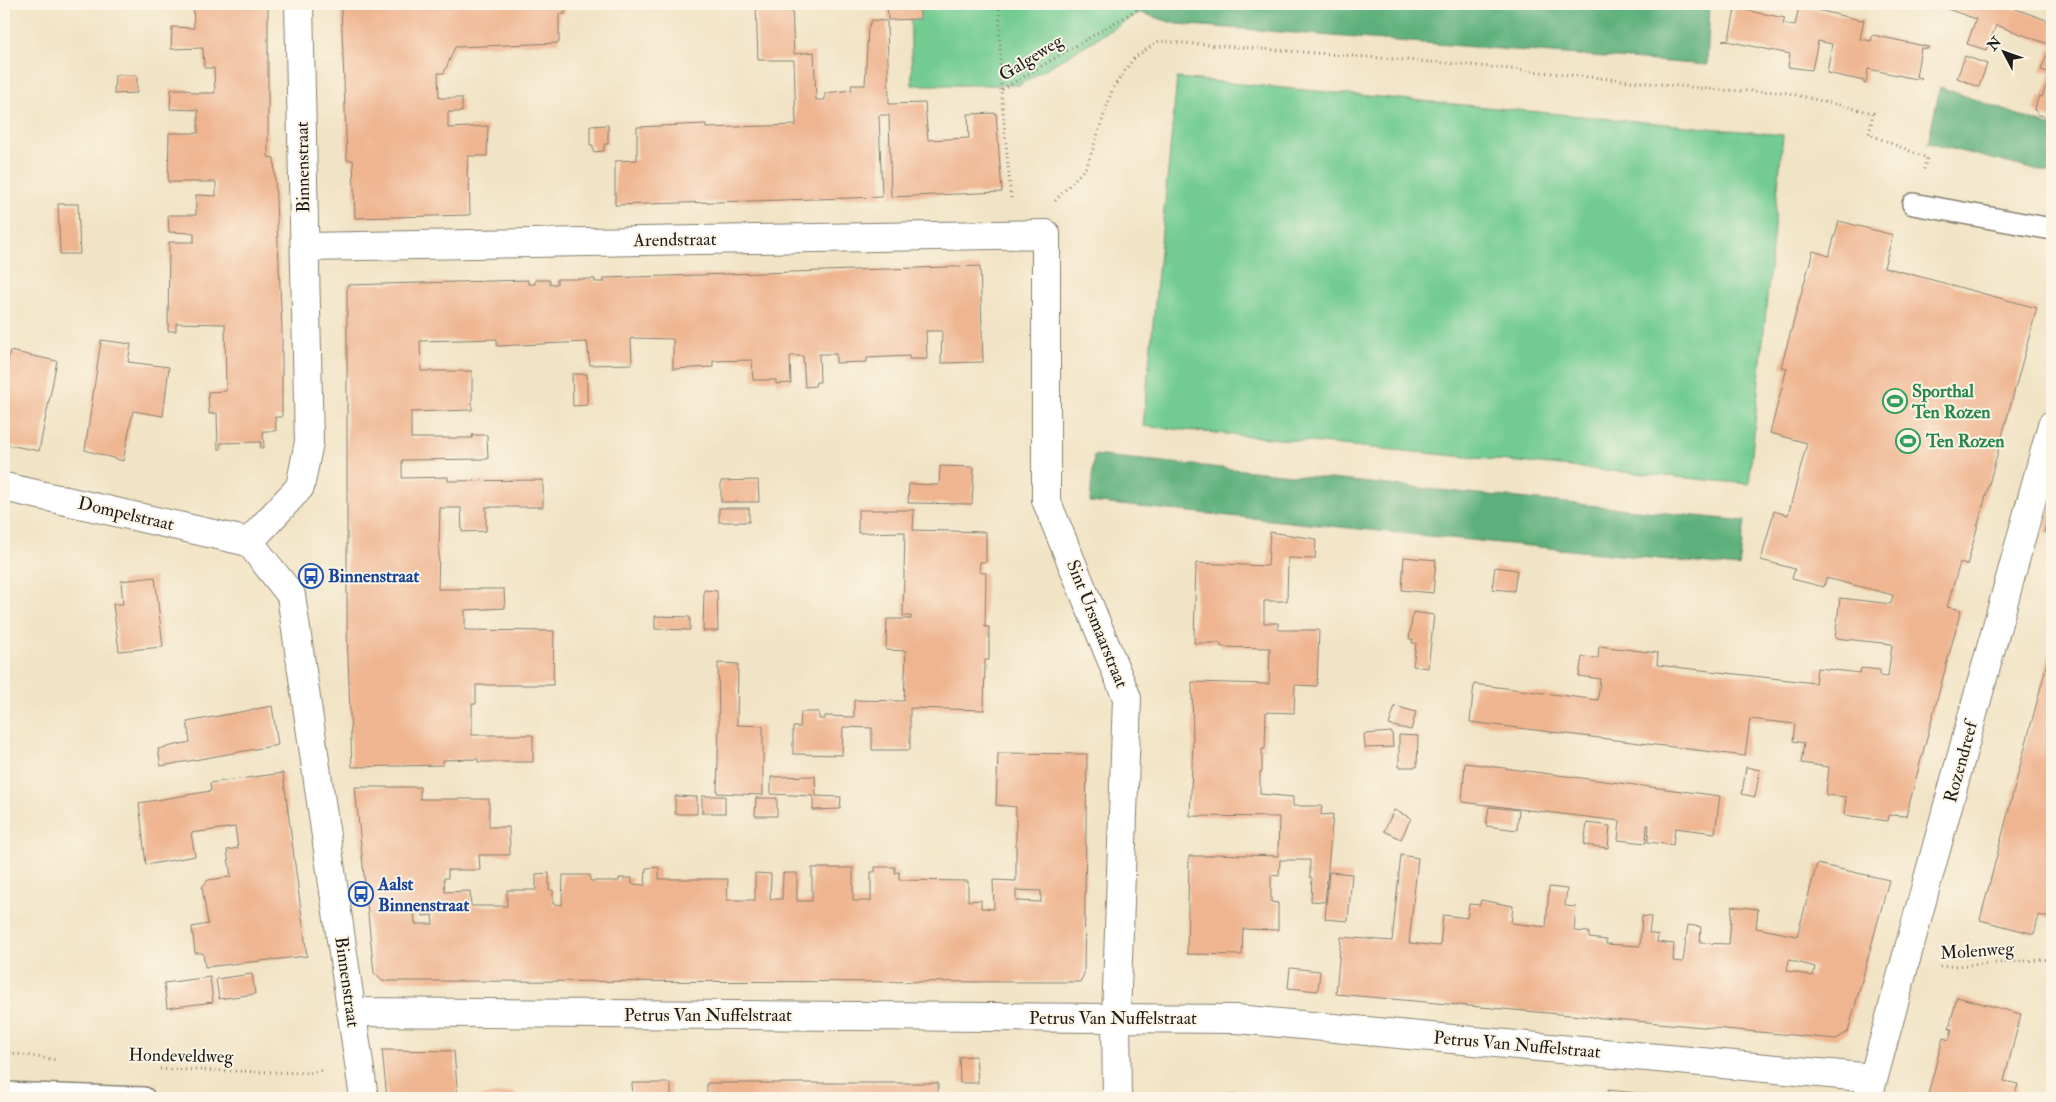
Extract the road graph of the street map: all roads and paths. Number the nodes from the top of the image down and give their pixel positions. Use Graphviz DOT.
graph roads {
  1 [pos="299,4"];
  2 [pos="999,4"];
  3 [pos="1146,4"];
  4 [pos="1001,90"];
  5 [pos="1913,204"];
  6 [pos="2052,229"];
  7 [pos="1029,234"];
  8 [pos="305,247"];
  9 [pos="2052,424"];
  10 [pos="4,487"];
  11 [pos="249,542"];
  12 [pos="2052,959"];
  13 [pos="1904,970"];
  14 [pos="351,1012"];
  15 [pos="1116,1018"];
  16 [pos="4,1052"];
  17 [pos="59,1061"];
  18 [pos="359,1065"];
  19 [pos="154,1069"];
  20 [pos="1870,1088"];
  21 [pos="4,1093"];
  22 [pos="144,1098"];
  23 [pos="364,1098"];
  24 [pos="1117,1098"];
  1 -- 8 [label="street, Binnenstraat"];
  2 -- 4 [label="path"];
  3 -- 4 [label="path, Galgeweg"];
  4 -- 7 [label="path, Galgeweg"];
  5 -- 6 [label="lane"];
  5 -- 7 [label="path"];
  7 -- 8 [label="street, Arendstraat"];
  7 -- 15 [label="street, Sint Ursmaarstraat"];
  8 -- 11 [label="street, Binnenstraat"];
  9 -- 13 [label="street, Rozendreef"];
  10 -- 11 [label="street, Dompelstraat"];
  11 -- 14 [label="street, Binnenstraat"];
  12 -- 13 [label="path, Molenweg"];
  13 -- 20 [label="street, Rozendreef"];
  14 -- 15 [label="street, Petrus Van Nuffelstraat"];
  14 -- 18 [label="street, Binnenstraat"];
  15 -- 20 [label="street, Petrus Van Nuffelstraat"];
  15 -- 24 [label="street, Sint Ursmaarstraat"];
  16 -- 17 [label="path"];
  18 -- 19 [label="path, Hondeveldweg"];
  18 -- 23 [label="street, Binnenstraat"];
  21 -- 22 [label="lane"];
}
